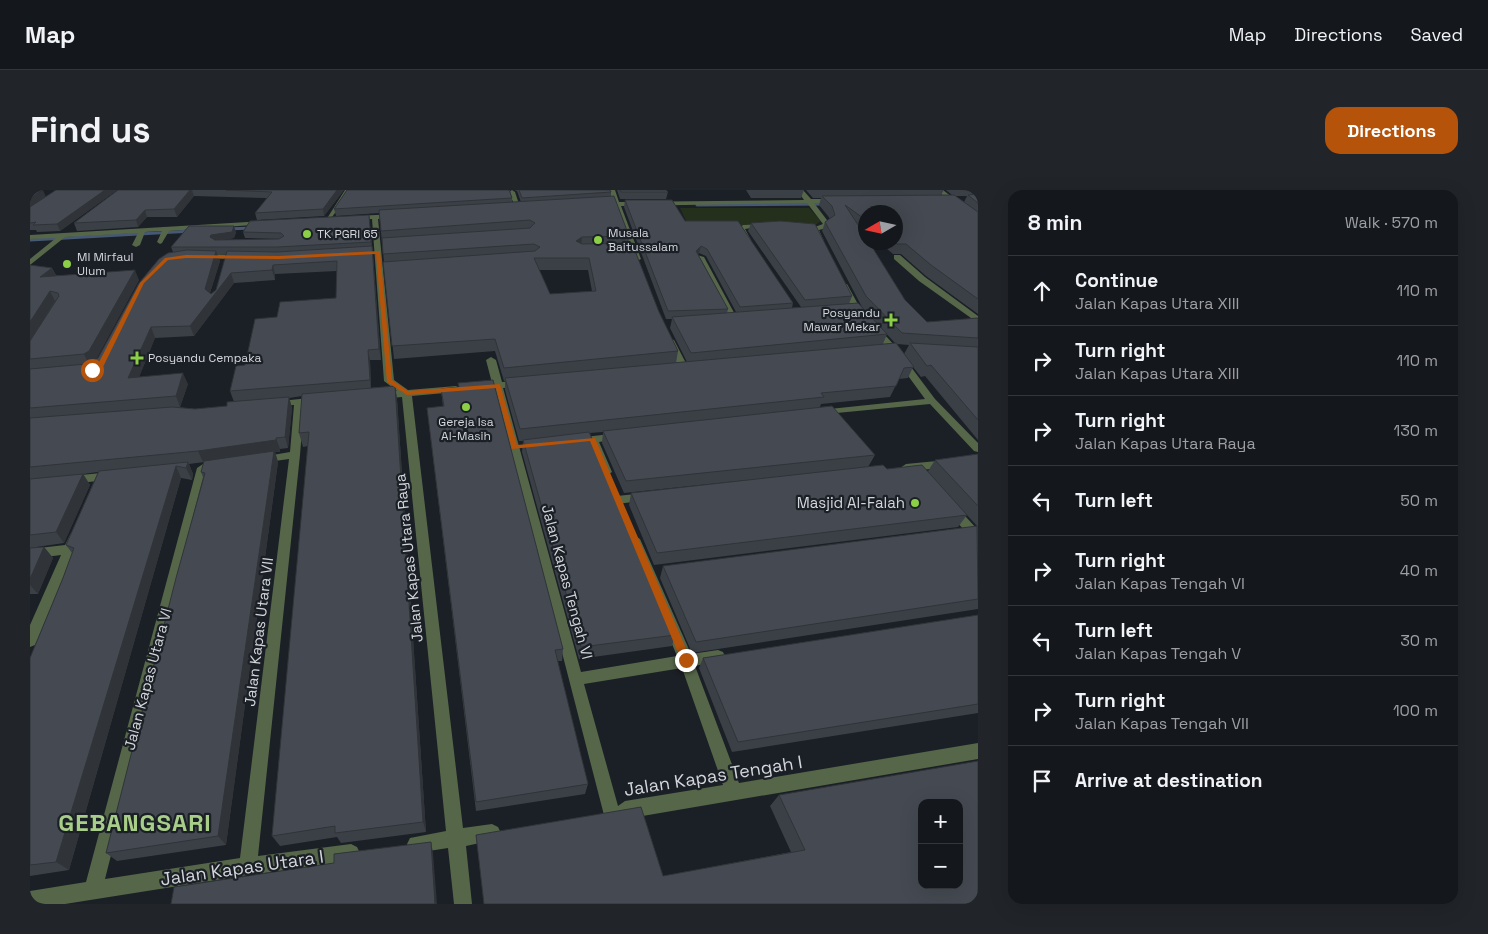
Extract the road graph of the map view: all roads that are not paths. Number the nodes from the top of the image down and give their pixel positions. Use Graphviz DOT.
graph roads {
  1 [pos="348,190"];
  2 [pos="612,190"];
  3 [pos="800,190"];
  4 [pos="940,190"];
  5 [pos="512,192"];
  6 [pos="969,200"];
  7 [pos="847,201"];
  8 [pos="942,201"];
  9 [pos="952,201"];
  10 [pos="597,204"];
  11 [pos="811,204"];
  12 [pos="618,205"];
  13 [pos="529,208"];
  14 [pos="519,209"];
  15 [pos="509,210"];
  16 [pos="404,216"];
  17 [pos="328,219"];
  18 [pos="338,219"];
  19 [pos="347,219"];
  20 [pos="319,220"];
  21 [pos="375,220"];
  22 [pos="978,221"];
  23 [pos="272,223"];
  24 [pos="778,225"];
  25 [pos="806,227"];
  26 [pos="815,228"];
  27 [pos="71,229"];
  28 [pos="166,232"];
  29 [pos="142,233"];
  30 [pos="30,237"];
  31 [pos="60,237"];
  32 [pos="160,242"];
  33 [pos="136,245"];
  34 [pos="751,245"];
  35 [pos="625,251"];
  36 [pos="634,251"];
  37 [pos="827,252"];
  38 [pos="196,256"];
  39 [pos="226,256"];
  40 [pos="700,257"];
  41 [pos="251,258"];
  42 [pos="897,258"];
  43 [pos="30,263"];
  44 [pos="224,266"];
  45 [pos="641,269"];
  46 [pos="839,277"];
  47 [pos="856,309"];
  48 [pos="846,310"];
  49 [pos="734,320"];
  50 [pos="978,320"];
  51 [pos="665,331"];
  52 [pos="491,360"];
  53 [pos="684,369"];
  54 [pos="528,383"];
  55 [pos="498,386"];
  56 [pos="407,394"];
  57 [pos="368,396"];
  58 [pos="329,399"];
  59 [pos="299,401"];
  60 [pos="932,401"];
  61 [pos="261,405"];
  62 [pos="806,415"];
  63 [pos="631,435"];
  64 [pos="593,439"];
  65 [pos="563,442"];
  66 [pos="978,449"];
  67 [pos="296,456"];
  68 [pos="978,460"];
  69 [pos="249,462"];
  70 [pos="915,467"];
  71 [pos="203,468"];
  72 [pos="896,469"];
  73 [pos="120,476"];
  74 [pos="101,477"];
  75 [pos="57,482"];
  76 [pos="928,482"];
  77 [pos="613,491"];
  78 [pos="93,495"];
  79 [pos="655,496"];
  80 [pos="940,496"];
  81 [pos="81,522"];
  82 [pos="952,534"];
  83 [pos="975,534"];
  84 [pos="69,550"];
  85 [pos="30,554"];
  86 [pos="30,641"];
  87 [pos="734,653"];
  88 [pos="686,660"];
  89 [pos="576,679"];
  90 [pos="978,751"];
  91 [pos="734,793"];
  92 [pos="611,813"];
  93 [pos="592,816"];
  94 [pos="504,831"];
  95 [pos="455,839"];
  96 [pos="396,847"];
  97 [pos="366,851"];
  98 [pos="248,866"];
  99 [pos="93,890"];
  100 [pos="30,900"];
  101 [pos="463,904"];
  1 -- 17 [label="street"];
  2 -- 12 [label="street"];
  3 -- 11 [label="street"];
  4 -- 9 [label="street"];
  5 -- 14 [label="street"];
  6 -- 9 [label="street"];
  7 -- 11 [label="street"];
  8 -- 9 [label="street"];
  9 -- 22 [label="street"];
  10 -- 12 [label="street"];
  11 -- 12 [label="street"];
  11 -- 26 [label="street"];
  12 -- 36 [label="street"];
  13 -- 14 [label="street"];
  14 -- 15 [label="street"];
  16 -- 21 [label="street"];
  17 -- 18 [label="street"];
  17 -- 20 [label="street"];
  19 -- 21 [label="street"];
  21 -- 56 [label="street"];
  23 -- 28 [label="street"];
  24 -- 34 [label="street"];
  25 -- 26 [label="street"];
  26 -- 37 [label="street"];
  27 -- 31 [label="street"];
  28 -- 29 [label="street"];
  28 -- 32 [label="street"];
  29 -- 31 [label="street"];
  29 -- 33 [label="street"];
  30 -- 31 [label="street"];
  31 -- 43 [label="street"];
  35 -- 36 [label="street"];
  36 -- 45 [label="street"];
  38 -- 39 [label="street"];
  39 -- 41 [label="street"];
  39 -- 44 [label="street"];
  40 -- 49 [label="street"];
  42 -- 50 [label="street"];
  46 -- 47 [label="street"];
  47 -- 48 [label="street"];
  47 -- 60 [label="street"];
  51 -- 53 [label="street"];
  52 -- 55 [label="street, Jalan Kapas Tengah VI"];
  54 -- 55 [label="street"];
  55 -- 56 [label="street"];
  55 -- 89 [label="street, Jalan Kapas Tengah VI"];
  56 -- 57 [label="street"];
  56 -- 95 [label="street, Jalan Kapas Utara Raya"];
  58 -- 59 [label="street"];
  59 -- 61 [label="street"];
  59 -- 67 [label="street, Jalan Kapas Utara VII"];
  60 -- 62 [label="street"];
  60 -- 66 [label="street"];
  63 -- 64 [label="street"];
  64 -- 65 [label="street"];
  64 -- 77 [label="street"];
  67 -- 69 [label="street"];
  67 -- 98 [label="street, Jalan Kapas Utara VII"];
  68 -- 70 [label="street"];
  70 -- 72 [label="street"];
  70 -- 76 [label="street"];
  71 -- 99 [label="street, Jalan Kapas Utara VI"];
  73 -- 74 [label="street"];
  74 -- 75 [label="street"];
  74 -- 78 [label="street"];
  77 -- 79 [label="street"];
  77 -- 88 [label="street"];
  80 -- 83 [label="street"];
  81 -- 84 [label="street"];
  82 -- 83 [label="street"];
  84 -- 85 [label="street"];
  84 -- 86 [label="street"];
  87 -- 88 [label="street"];
  88 -- 89 [label="street"];
  88 -- 91 [label="street"];
  89 -- 92 [label="street, Jalan Kapas Tengah VI"];
  90 -- 91 [label="street, Jalan Kapas Tengah I"];
  91 -- 92 [label="street, Jalan Kapas Tengah I"];
  92 -- 93 [label="street, Jalan Kapas Tengah I"];
  94 -- 95 [label="street"];
  95 -- 96 [label="street"];
  95 -- 101 [label="street, Jalan Kapas Utara Raya"];
  97 -- 98 [label="street, Jalan Kapas Utara I"];
  98 -- 99 [label="street, Jalan Kapas Utara I"];
  99 -- 100 [label="street, Jalan Kapas Utara I"];
}
